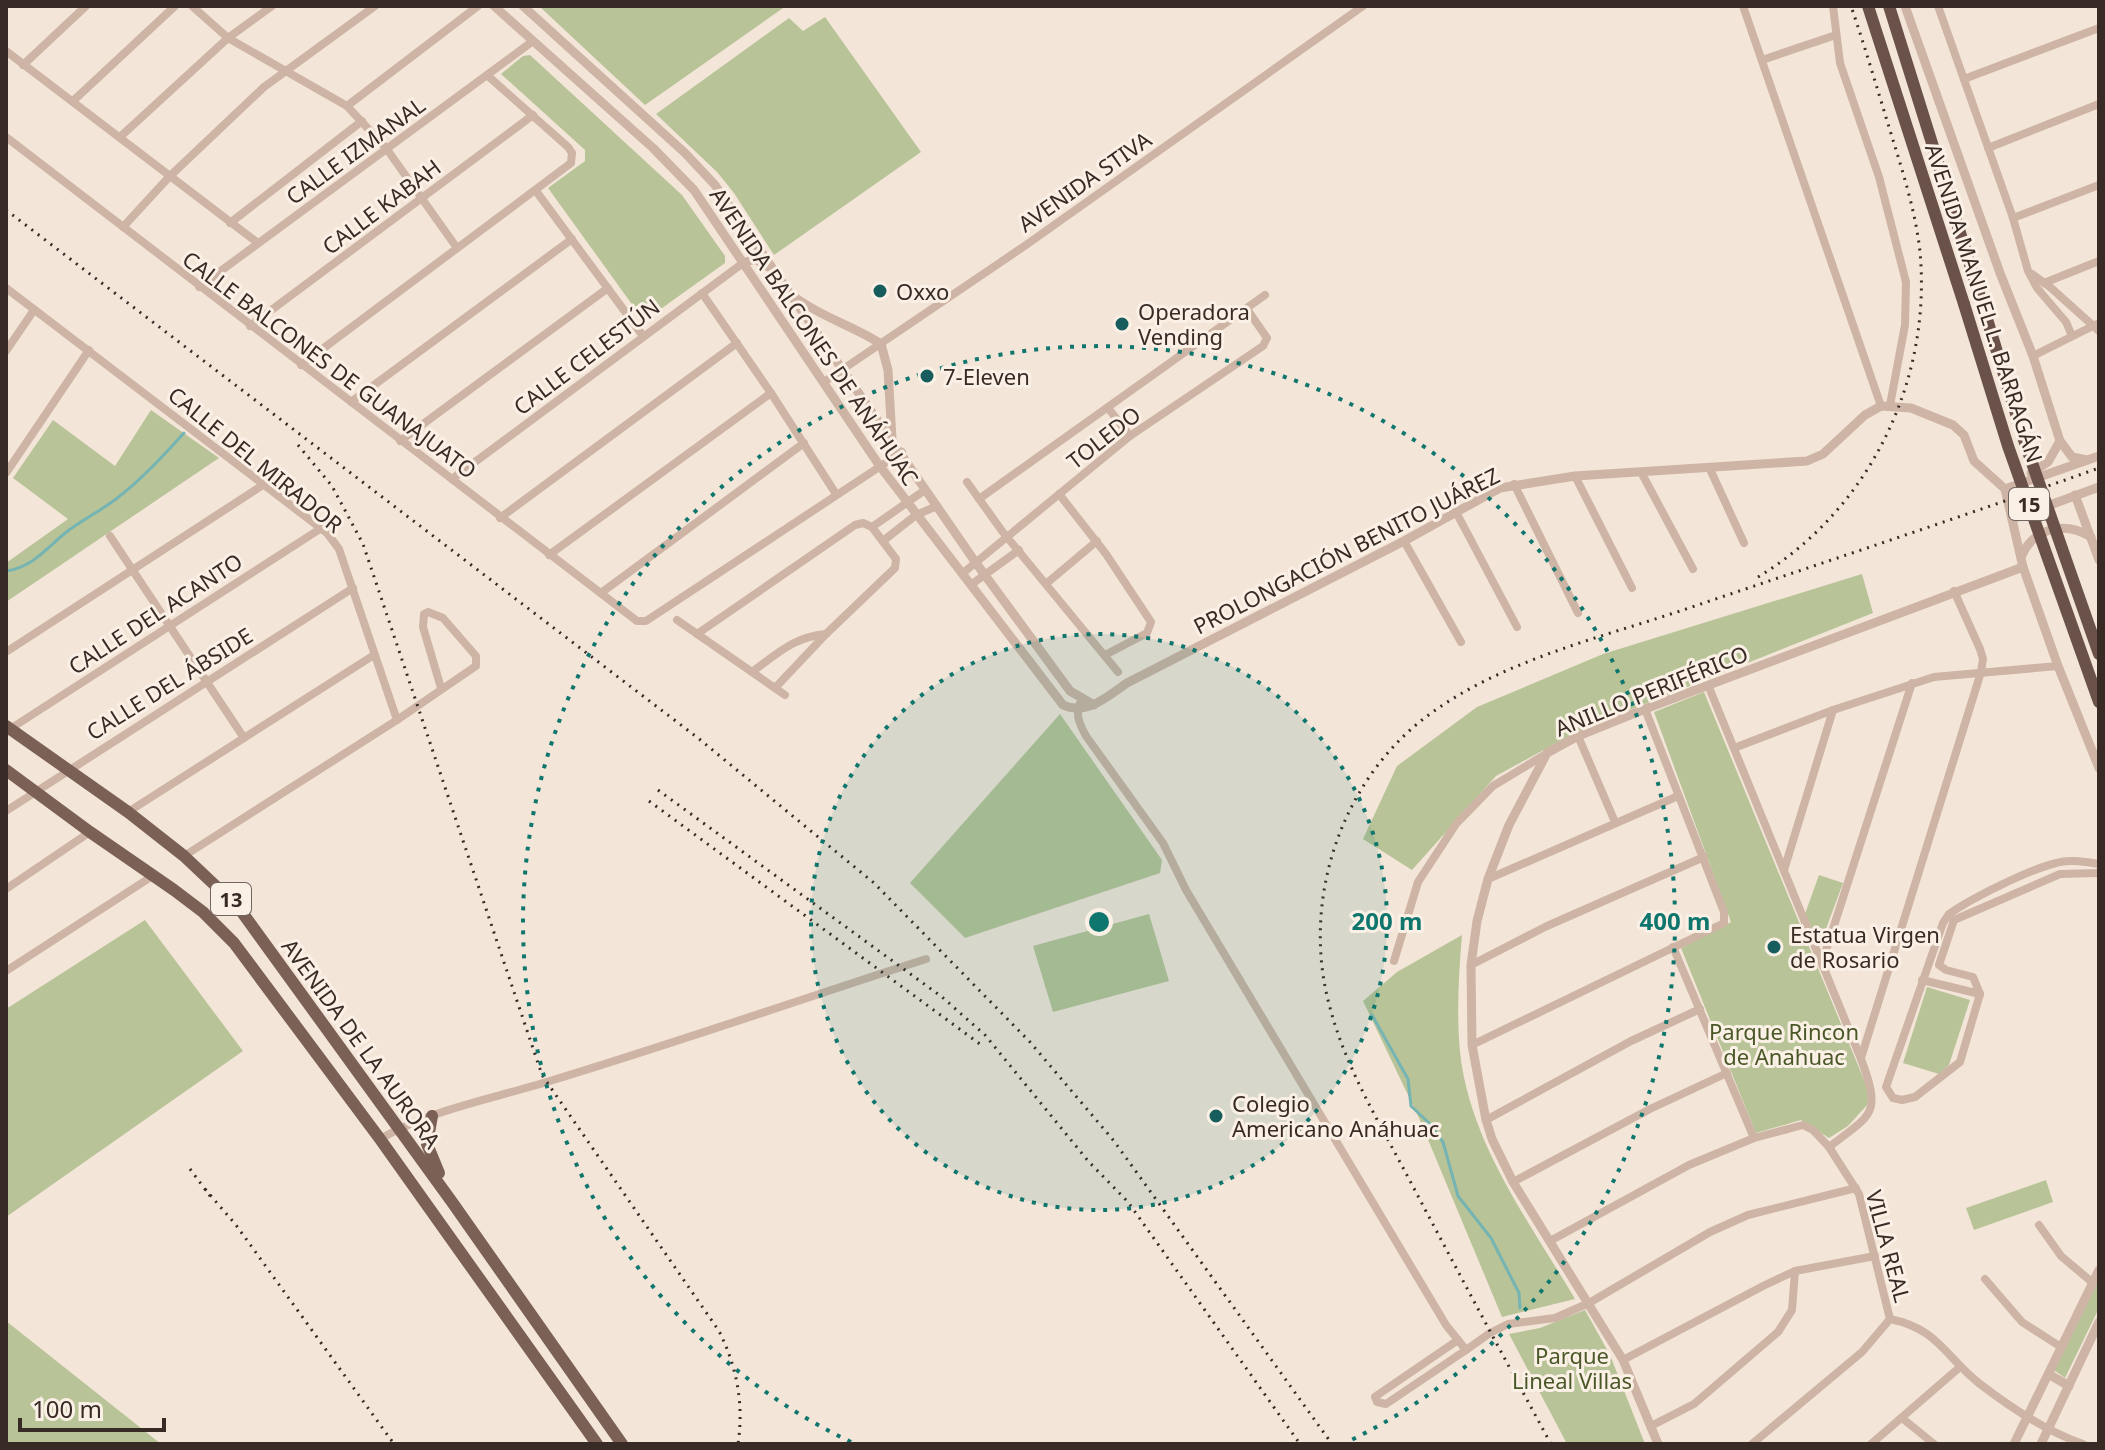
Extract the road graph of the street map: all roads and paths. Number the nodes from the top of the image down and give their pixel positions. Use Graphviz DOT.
graph roads {
  1 [pos="86,6"];
  2 [pos="175,6"];
  3 [pos="192,6"];
  4 [pos="272,6"];
  5 [pos="375,6"];
  6 [pos="478,6"];
  7 [pos="494,6"];
  8 [pos="522,6"];
  9 [pos="1363,6"];
  10 [pos="1743,6"];
  11 [pos="1833,6"];
  12 [pos="1868,6"];
  13 [pos="1889,6"];
  14 [pos="1905,6"];
  15 [pos="1939,6"];
  16 [pos="2099,28"];
  17 [pos="1836,35"];
  18 [pos="228,38"];
  19 [pos="533,41"];
  20 [pos="6,51"];
  21 [pos="1762,60"];
  22 [pos="23,65"];
  23 [pos="286,70"];
  24 [pos="488,76"];
  25 [pos="1964,79"];
  26 [pos="73,101"];
  27 [pos="2099,104"];
  28 [pos="347,106"];
  29 [pos="533,115"];
  30 [pos="362,121"];
  31 [pos="6,137"];
  32 [pos="120,137"];
  33 [pos="386,148"];
  34 [pos="1988,148"];
  35 [pos="169,177"];
  36 [pos="2099,185"];
  37 [pos="536,191"];
  38 [pos="422,198"];
  39 [pos="2013,218"];
  40 [pos="230,223"];
  41 [pos="123,227"];
  42 [pos="572,239"];
  43 [pos="258,243"];
  44 [pos="457,248"];
  45 [pos="2099,261"];
  46 [pos="743,263"];
  47 [pos="779,277"];
  48 [pos="2041,285"];
  49 [pos="199,287"];
  50 [pos="6,288"];
  51 [pos="608,288"];
  52 [pos="702,293"];
  53 [pos="790,294"];
  54 [pos="1265,295"];
  55 [pos="1247,309"];
  56 [pos="34,310"];
  57 [pos="250,326"];
  58 [pos="2097,327"];
  59 [pos="643,336"];
  60 [pos="2072,336"];
  61 [pos="737,343"];
  62 [pos="881,344"];
  63 [pos="89,350"];
  64 [pos="6,351"];
  65 [pos="2033,356"];
  66 [pos="301,365"];
  67 [pos="843,370"];
  68 [pos="824,382"];
  69 [pos="771,393"];
  70 [pos="351,402"];
  71 [pos="1885,406"];
  72 [pos="1108,408"];
  73 [pos="1130,436"];
  74 [pos="892,439"];
  75 [pos="400,441"];
  76 [pos="2060,441"];
  77 [pos="804,443"];
  78 [pos="902,452"];
  79 [pos="2099,456"];
  80 [pos="2087,460"];
  81 [pos="879,465"];
  82 [pos="1709,467"];
  83 [pos="1641,472"];
  84 [pos="6,473"];
  85 [pos="1575,476"];
  86 [pos="452,479"];
  87 [pos="1996,481"];
  88 [pos="967,482"];
  89 [pos="1514,484"];
  90 [pos="263,485"];
  91 [pos="2099,487"];
  92 [pos="2005,489"];
  93 [pos="925,490"];
  94 [pos="836,494"];
  95 [pos="1059,494"];
  96 [pos="2075,495"];
  97 [pos="979,499"];
  98 [pos="907,503"];
  99 [pos="937,506"];
  100 [pos="1456,512"];
  101 [pos="916,515"];
  102 [pos="500,518"];
  103 [pos="2012,519"];
  104 [pos="872,527"];
  105 [pos="320,529"];
  106 [pos="110,536"];
  107 [pos="2091,537"];
  108 [pos="1008,538"];
  109 [pos="883,541"];
  110 [pos="1097,541"];
  111 [pos="1404,541"];
  112 [pos="1744,543"];
  113 [pos="1019,550"];
  114 [pos="549,555"];
  115 [pos="974,560"];
  116 [pos="2099,560"];
  117 [pos="2022,562"];
  118 [pos="132,569"];
  119 [pos="1693,569"];
  120 [pos="960,570"];
  121 [pos="987,577"];
  122 [pos="1047,583"];
  123 [pos="974,587"];
  124 [pos="353,588"];
  125 [pos="1632,588"];
  126 [pos="1954,591"];
  127 [pos="601,593"];
  128 [pos="1578,613"];
  129 [pos="677,620"];
  130 [pos="168,625"];
  131 [pos="1517,627"];
  132 [pos="697,634"];
  133 [pos="826,634"];
  134 [pos="1461,642"];
  135 [pos="6,652"];
  136 [pos="2099,654"];
  137 [pos="374,655"];
  138 [pos="1105,655"];
  139 [pos="2058,666"];
  140 [pos="752,672"];
  141 [pos="1118,672"];
  142 [pos="1981,672"];
  143 [pos="205,682"];
  144 [pos="1912,683"];
  145 [pos="1708,685"];
  146 [pos="441,688"];
  147 [pos="775,688"];
  148 [pos="785,695"];
  149 [pos="1082,697"];
  150 [pos="2099,702"];
  151 [pos="1094,705"];
  152 [pos="1645,709"];
  153 [pos="1833,710"];
  154 [pos="1077,711"];
  155 [pos="397,720"];
  156 [pos="8,728"];
  157 [pos="1578,736"];
  158 [pos="244,738"];
  159 [pos="1734,748"];
  160 [pos="1547,753"];
  161 [pos="2099,768"];
  162 [pos="67,769"];
  163 [pos="6,770"];
  164 [pos="36,792"];
  165 [pos="1678,796"];
  166 [pos="6,811"];
  167 [pos="128,812"];
  168 [pos="1615,822"];
  169 [pos="90,832"];
  170 [pos="184,856"];
  171 [pos="1704,857"];
  172 [pos="2099,858"];
  173 [pos="2086,862"];
  174 [pos="2099,864"];
  175 [pos="2042,868"];
  176 [pos="1784,871"];
  177 [pos="2099,873"];
  178 [pos="154,875"];
  179 [pos="2049,878"];
  180 [pos="1488,879"];
  181 [pos="6,889"];
  182 [pos="1950,918"];
  183 [pos="1673,947"];
  184 [pos="926,959"];
  185 [pos="1394,961"];
  186 [pos="1822,963"];
  187 [pos="1471,965"];
  188 [pos="6,971"];
  189 [pos="1922,980"];
  190 [pos="1980,994"];
  191 [pos="1700,1009"];
  192 [pos="1472,1045"];
  193 [pos="1861,1059"];
  194 [pos="1727,1073"];
  195 [pos="432,1116"];
  196 [pos="1486,1120"];
  197 [pos="399,1128"];
  198 [pos="1754,1138"];
  199 [pos="380,1139"];
  200 [pos="1829,1147"];
  201 [pos="1513,1182"];
  202 [pos="1856,1188"];
  203 [pos="452,1202"];
  204 [pos="2039,1225"];
  205 [pos="1550,1241"];
  206 [pos="1875,1256"];
  207 [pos="2099,1270"];
  208 [pos="1795,1271"];
  209 [pos="1985,1279"];
  210 [pos="2093,1283"];
  211 [pos="1589,1303"];
  212 [pos="1890,1319"];
  213 [pos="2099,1322"];
  214 [pos="1458,1340"];
  215 [pos="2061,1347"];
  216 [pos="1466,1350"];
  217 [pos="1441,1352"];
  218 [pos="1623,1360"];
  219 [pos="1449,1362"];
  220 [pos="1960,1367"];
  221 [pos="1412,1371"];
  222 [pos="2050,1375"];
  223 [pos="1419,1383"];
  224 [pos="2069,1386"];
  225 [pos="2028,1416"];
  226 [pos="1902,1418"];
  227 [pos="1651,1426"];
  228 [pos="2049,1428"];
  229 [pos="1930,1443"];
  230 [pos="597,1444"];
  231 [pos="622,1444"];
  232 [pos="1658,1444"];
  233 [pos="1752,1444"];
  234 [pos="1871,1444"];
  235 [pos="2014,1444"];
  236 [pos="2041,1444"];
  237 [pos="2083,1444"];
  1 -- 22 [label="street"];
  2 -- 26 [label="street"];
  3 -- 18 [label="street"];
  4 -- 18 [label="street"];
  5 -- 23 [label="street"];
  6 -- 28 [label="street"];
  7 -- 19 [label="street, AVENIDA BALCONES DE ANÁHUAC"];
  8 -- 19 [label="street"];
  8 -- 47 [label="street, AVENIDA BALCONES DE ANÁHUAC"];
  9 -- 62 [label="street, AVENIDA STIVA"];
  10 -- 21 [label="street"];
  11 -- 17 [label="street"];
  12 -- 150 [label="highway, AVENIDA MANUEL L. BARRAGÁN / 15, bridge"];
  13 -- 136 [label="highway, AVENIDA MANUEL L. BARRAGÁN / 15, bridge"];
  14 -- 65 [label="street"];
  15 -- 25 [label="street"];
  16 -- 25 [label="street"];
  17 -- 21 [label="street"];
  17 -- 71 [label="street"];
  18 -- 23 [label="street"];
  18 -- 32 [label="street"];
  19 -- 24 [label="street, CALLE IZMANAL"];
  19 -- 46 [label="street, AVENIDA BALCONES DE ANÁHUAC"];
  20 -- 22 [label="street"];
  21 -- 71 [label="street"];
  22 -- 26 [label="street"];
  23 -- 28 [label="street"];
  23 -- 35 [label="street"];
  24 -- 29 [label="street"];
  24 -- 33 [label="street, CALLE IZMANAL"];
  25 -- 34 [label="street"];
  26 -- 32 [label="street"];
  27 -- 34 [label="street"];
  28 -- 30 [label="street"];
  29 -- 37 [label="street"];
  29 -- 38 [label="street, CALLE KABAH"];
  30 -- 33 [label="street"];
  30 -- 40 [label="street"];
  31 -- 41 [label="street, CALLE BALCONES DE GUANAJUATO"];
  32 -- 35 [label="street"];
  33 -- 38 [label="street"];
  33 -- 43 [label="street, CALLE IZMANAL"];
  34 -- 39 [label="street"];
  35 -- 40 [label="street"];
  35 -- 41 [label="street"];
  36 -- 39 [label="street"];
  37 -- 42 [label="street"];
  37 -- 44 [label="street"];
  38 -- 44 [label="street"];
  38 -- 57 [label="street, CALLE KABAH"];
  39 -- 48 [label="street"];
  40 -- 43 [label="street"];
  41 -- 49 [label="street, CALLE BALCONES DE GUANAJUATO"];
  42 -- 51 [label="street"];
  42 -- 70 [label="street"];
  43 -- 49 [label="street, CALLE IZMANAL"];
  44 -- 66 [label="street"];
  45 -- 48 [label="street"];
  46 -- 47 [label="street"];
  46 -- 52 [label="street, CALLE CELESTÚN"];
  46 -- 68 [label="street, AVENIDA BALCONES DE ANÁHUAC"];
  47 -- 53 [label="street, AVENIDA BALCONES DE ANÁHUAC"];
  48 -- 58 [label="street"];
  48 -- 60 [label="street"];
  49 -- 57 [label="street, CALLE BALCONES DE GUANAJUATO"];
  50 -- 56 [label="street, CALLE DEL MIRADOR"];
  51 -- 59 [label="street"];
  51 -- 75 [label="street"];
  52 -- 59 [label="street, CALLE CELESTÚN"];
  52 -- 61 [label="street"];
  53 -- 62 [label="street"];
  53 -- 67 [label="street, AVENIDA BALCONES DE ANÁHUAC"];
  54 -- 55 [label="street"];
  55 -- 72 [label="street"];
  55 -- 73 [label="street, TOLEDO"];
  56 -- 63 [label="street, CALLE DEL MIRADOR"];
  56 -- 64 [label="street"];
  57 -- 66 [label="street, CALLE BALCONES DE GUANAJUATO"];
  58 -- 60 [label="street"];
  59 -- 86 [label="street, CALLE CELESTÚN"];
  60 -- 65 [label="street"];
  61 -- 69 [label="street"];
  61 -- 102 [label="street"];
  62 -- 67 [label="street, AVENIDA STIVA"];
  62 -- 74 [label="street"];
  63 -- 84 [label="street"];
  63 -- 90 [label="street, CALLE DEL MIRADOR"];
  65 -- 76 [label="street"];
  66 -- 70 [label="street, CALLE BALCONES DE GUANAJUATO"];
  67 -- 68 [label="street, AVENIDA STIVA"];
  67 -- 74 [label="street, AVENIDA BALCONES DE ANÁHUAC"];
  68 -- 81 [label="street, AVENIDA BALCONES DE ANÁHUAC"];
  69 -- 77 [label="street"];
  69 -- 114 [label="street"];
  70 -- 75 [label="street, CALLE BALCONES DE GUANAJUATO"];
  71 -- 82 [label="street, PROLONGACIÓN BENITO JUÁREZ"];
  71 -- 87 [label="street"];
  72 -- 73 [label="street"];
  72 -- 97 [label="street"];
  73 -- 95 [label="street, TOLEDO"];
  74 -- 78 [label="street, AVENIDA BALCONES DE ANÁHUAC"];
  75 -- 86 [label="street, CALLE BALCONES DE GUANAJUATO"];
  76 -- 80 [label="street"];
  76 -- 87 [label="street"];
  77 -- 94 [label="street"];
  77 -- 127 [label="street"];
  78 -- 81 [label="street"];
  78 -- 93 [label="street, AVENIDA BALCONES DE ANÁHUAC"];
  79 -- 80 [label="street"];
  80 -- 92 [label="street"];
  81 -- 94 [label="street"];
  81 -- 98 [label="street, AVENIDA BALCONES DE ANÁHUAC"];
  82 -- 83 [label="street, PROLONGACIÓN BENITO JUÁREZ"];
  82 -- 112 [label="street"];
  83 -- 85 [label="street, PROLONGACIÓN BENITO JUÁREZ"];
  83 -- 119 [label="street"];
  85 -- 89 [label="street, PROLONGACIÓN BENITO JUÁREZ"];
  85 -- 125 [label="street"];
  86 -- 102 [label="street, CALLE BALCONES DE GUANAJUATO"];
  87 -- 92 [label="street"];
  88 -- 97 [label="street"];
  89 -- 100 [label="street, PROLONGACIÓN BENITO JUÁREZ"];
  89 -- 128 [label="street"];
  90 -- 105 [label="street, CALLE DEL MIRADOR"];
  90 -- 118 [label="street"];
  91 -- 96 [label="street"];
  92 -- 103 [label="street"];
  93 -- 98 [label="street"];
  93 -- 99 [label="street, AVENIDA BALCONES DE ANÁHUAC"];
  94 -- 127 [label="street, CALLE BALCONES DE GUANAJUATO"];
  95 -- 108 [label="street, TOLEDO"];
  95 -- 110 [label="street"];
  96 -- 103 [label="street"];
  96 -- 107 [label="street"];
  97 -- 108 [label="street"];
  98 -- 101 [label="street, AVENIDA BALCONES DE ANÁHUAC"];
  98 -- 104 [label="street"];
  99 -- 101 [label="street"];
  99 -- 115 [label="street, AVENIDA BALCONES DE ANÁHUAC"];
  100 -- 111 [label="street, PROLONGACIÓN BENITO JUÁREZ"];
  100 -- 131 [label="street"];
  101 -- 109 [label="street"];
  101 -- 120 [label="street, AVENIDA BALCONES DE ANÁHUAC"];
  102 -- 114 [label="street, CALLE BALCONES DE GUANAJUATO"];
  103 -- 117 [label="street"];
  104 -- 109 [label="street"];
  104 -- 132 [label="street"];
  105 -- 124 [label="street, CALLE DEL MIRADOR"];
  105 -- 130 [label="street, CALLE DEL ACANTO"];
  106 -- 118 [label="street"];
  107 -- 116 [label="street"];
  107 -- 117 [label="street"];
  108 -- 113 [label="street"];
  108 -- 115 [label="street, TOLEDO"];
  109 -- 133 [label="street"];
  110 -- 122 [label="street"];
  110 -- 138 [label="street"];
  111 -- 134 [label="street"];
  111 -- 151 [label="street, PROLONGACIÓN BENITO JUÁREZ"];
  113 -- 121 [label="street"];
  113 -- 122 [label="street"];
  114 -- 127 [label="street, CALLE BALCONES DE GUANAJUATO"];
  115 -- 120 [label="street"];
  115 -- 121 [label="street, AVENIDA BALCONES DE ANÁHUAC"];
  117 -- 126 [label="street, ANILLO PERIFÉRICO"];
  117 -- 139 [label="street"];
  118 -- 130 [label="street"];
  118 -- 135 [label="street"];
  120 -- 123 [label="street, AVENIDA BALCONES DE ANÁHUAC"];
  121 -- 123 [label="street"];
  121 -- 149 [label="street, AVENIDA BALCONES DE ANÁHUAC"];
  122 -- 138 [label="street"];
  123 -- 154 [label="street, AVENIDA BALCONES DE ANÁHUAC"];
  124 -- 137 [label="street, CALLE DEL MIRADOR"];
  124 -- 143 [label="street, CALLE DEL ÁBSIDE"];
  126 -- 142 [label="street"];
  126 -- 145 [label="street, ANILLO PERIFÉRICO"];
  129 -- 132 [label="street"];
  130 -- 143 [label="street"];
  130 -- 156 [label="street, CALLE DEL ACANTO"];
  132 -- 140 [label="street"];
  133 -- 140 [label="street"];
  133 -- 147 [label="street"];
  137 -- 155 [label="street, CALLE DEL MIRADOR"];
  137 -- 158 [label="street"];
  138 -- 141 [label="street"];
  139 -- 142 [label="street"];
  139 -- 161 [label="street"];
  140 -- 147 [label="street"];
  142 -- 144 [label="street"];
  142 -- 193 [label="street"];
  143 -- 158 [label="street"];
  143 -- 162 [label="street, CALLE DEL ÁBSIDE"];
  144 -- 153 [label="street"];
  144 -- 186 [label="street"];
  145 -- 152 [label="street, ANILLO PERIFÉRICO"];
  145 -- 159 [label="street"];
  146 -- 146 [label="street"];
  146 -- 155 [label="street"];
  147 -- 148 [label="street"];
  149 -- 151 [label="street"];
  149 -- 154 [label="street"];
  151 -- 154 [label="street, PROLONGACIÓN BENITO JUÁREZ"];
  152 -- 157 [label="street, ANILLO PERIFÉRICO"];
  152 -- 165 [label="street"];
  153 -- 159 [label="street"];
  153 -- 176 [label="street"];
  154 -- 214 [label="street, AVENIDA BALCONES DE ANÁHUAC"];
  155 -- 170 [label="street"];
  156 -- 162 [label="main road, AVENIDA DE LA AURORA / 13"];
  157 -- 160 [label="street, ANILLO PERIFÉRICO"];
  157 -- 168 [label="street"];
  158 -- 167 [label="street"];
  159 -- 176 [label="street"];
  160 -- 180 [label="street, ANILLO PERIFÉRICO"];
  160 -- 185 [label="street"];
  162 -- 164 [label="street, CALLE DEL ÁBSIDE"];
  162 -- 167 [label="main road, AVENIDA DE LA AURORA / 13"];
  163 -- 164 [label="main road, AVENIDA DE LA AURORA / 13"];
  164 -- 166 [label="street, CALLE DEL ÁBSIDE"];
  164 -- 169 [label="main road, AVENIDA DE LA AURORA / 13"];
  165 -- 168 [label="street"];
  165 -- 171 [label="street"];
  167 -- 170 [label="main road, AVENIDA DE LA AURORA / 13"];
  168 -- 180 [label="street"];
  169 -- 178 [label="main road, AVENIDA DE LA AURORA / 13"];
  169 -- 181 [label="street"];
  170 -- 197 [label="main road, AVENIDA DE LA AURORA / 13"];
  171 -- 183 [label="street"];
  171 -- 187 [label="street"];
  172 -- 173 [label="street"];
  173 -- 174 [label="street"];
  173 -- 175 [label="street"];
  175 -- 179 [label="street"];
  175 -- 182 [label="street"];
  176 -- 186 [label="street"];
  177 -- 179 [label="street"];
  178 -- 188 [label="street"];
  178 -- 199 [label="main road, AVENIDA DE LA AURORA / 13"];
  179 -- 182 [label="street"];
  180 -- 187 [label="street, ANILLO PERIFÉRICO"];
  182 -- 189 [label="street"];
  182 -- 190 [label="street"];
  183 -- 191 [label="street"];
  183 -- 192 [label="street"];
  184 -- 195 [label="street"];
  186 -- 193 [label="street"];
  187 -- 192 [label="street, ANILLO PERIFÉRICO"];
  189 -- 190 [label="street"];
  189 -- 190 [label="street"];
  191 -- 194 [label="street"];
  191 -- 196 [label="street"];
  192 -- 196 [label="street, ANILLO PERIFÉRICO"];
  193 -- 200 [label="street"];
  194 -- 198 [label="street"];
  194 -- 201 [label="street"];
  195 -- 197 [label="street"];
  195 -- 203 [label="main road"];
  196 -- 201 [label="street, ANILLO PERIFÉRICO"];
  197 -- 199 [label="street"];
  197 -- 203 [label="main road, AVENIDA DE LA AURORA / 13"];
  198 -- 200 [label="street, VILLA REAL"];
  198 -- 205 [label="street"];
  199 -- 230 [label="main road, AVENIDA DE LA AURORA / 13"];
  200 -- 202 [label="street, VILLA REAL"];
  201 -- 205 [label="street, ANILLO PERIFÉRICO"];
  202 -- 206 [label="street, VILLA REAL"];
  202 -- 211 [label="street"];
  203 -- 231 [label="main road, AVENIDA DE LA AURORA / 13"];
  204 -- 210 [label="street"];
  205 -- 211 [label="street, ANILLO PERIFÉRICO"];
  206 -- 208 [label="street"];
  206 -- 212 [label="street, VILLA REAL"];
  207 -- 210 [label="street"];
  208 -- 218 [label="street"];
  208 -- 227 [label="street"];
  209 -- 215 [label="street"];
  210 -- 215 [label="street"];
  211 -- 216 [label="street"];
  211 -- 218 [label="street, ANILLO PERIFÉRICO"];
  212 -- 220 [label="street"];
  212 -- 233 [label="street"];
  213 -- 224 [label="street"];
  214 -- 216 [label="street, AVENIDA BALCONES DE ANÁHUAC"];
  214 -- 217 [label="street"];
  215 -- 222 [label="street"];
  216 -- 219 [label="street"];
  217 -- 219 [label="street"];
  217 -- 221 [label="street"];
  218 -- 227 [label="street, ANILLO PERIFÉRICO"];
  219 -- 223 [label="street"];
  220 -- 225 [label="street"];
  220 -- 226 [label="street"];
  221 -- 223 [label="street"];
  221 -- 223 [label="street"];
  222 -- 224 [label="street"];
  222 -- 225 [label="street"];
  224 -- 228 [label="street"];
  225 -- 228 [label="street"];
  225 -- 235 [label="street"];
  226 -- 229 [label="street"];
  226 -- 234 [label="street"];
  227 -- 232 [label="street, ANILLO PERIFÉRICO"];
  228 -- 236 [label="street"];
  228 -- 237 [label="street"];
}
